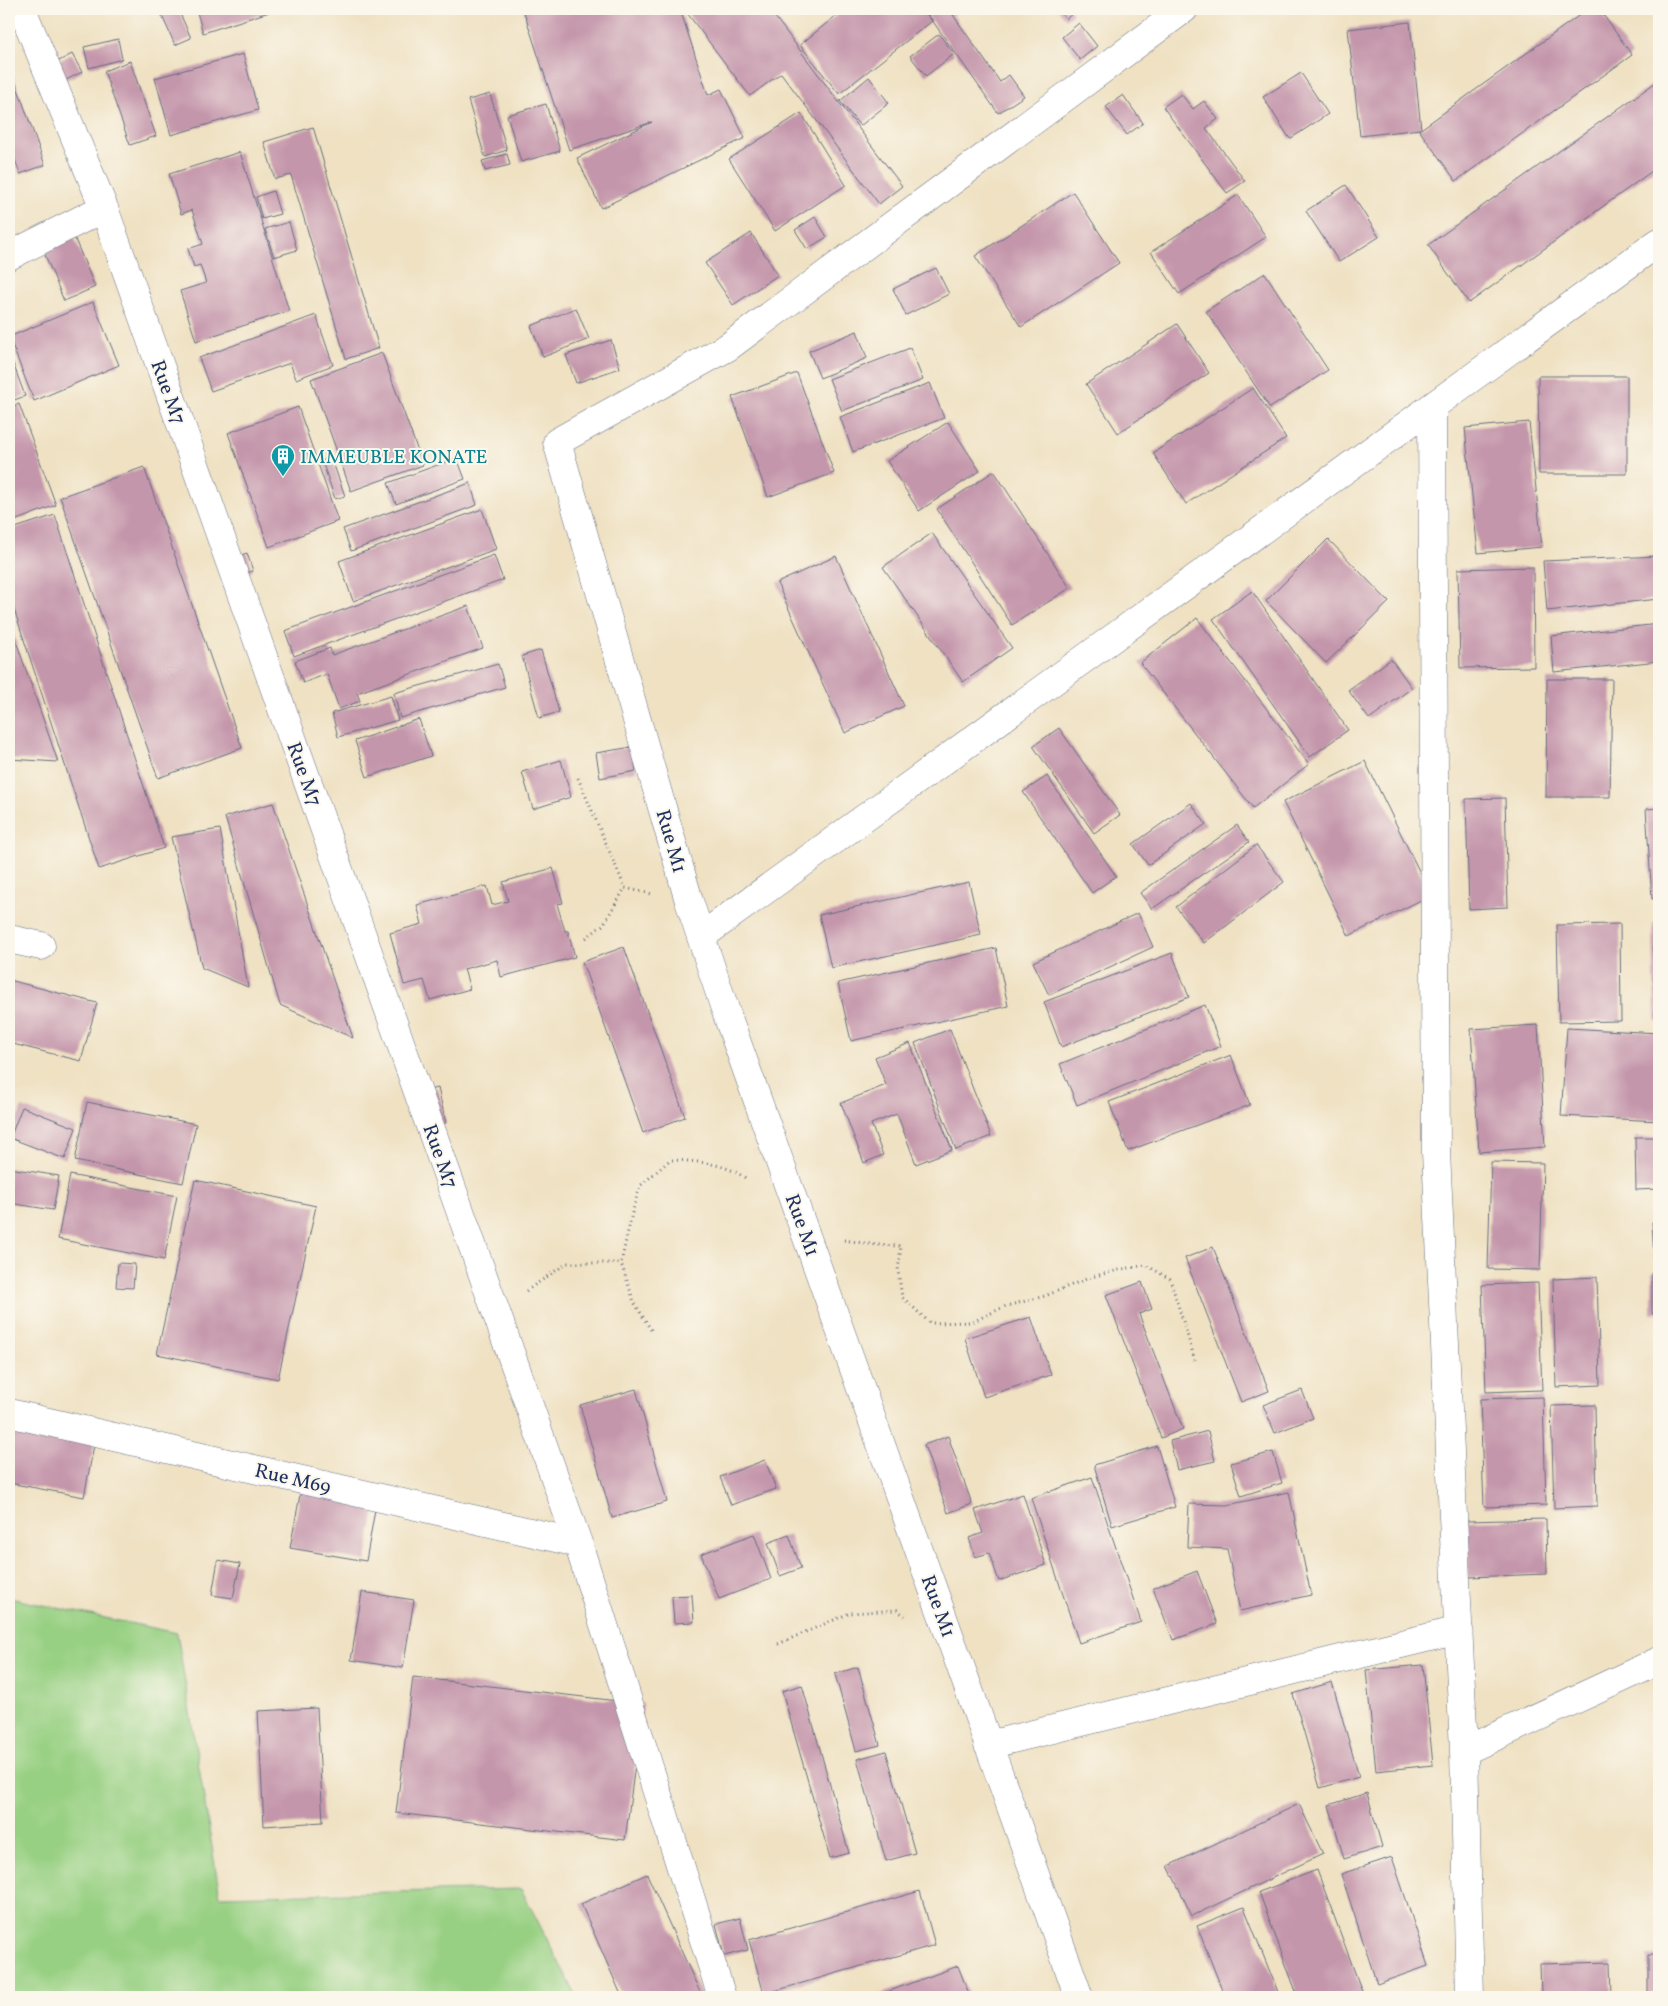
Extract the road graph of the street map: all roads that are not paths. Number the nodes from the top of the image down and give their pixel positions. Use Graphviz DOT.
graph roads {
  1 [pos="22,9"];
  2 [pos="1184,9"];
  3 [pos="104,208"];
  4 [pos="1659,242"];
  5 [pos="9,256"];
  6 [pos="1432,407"];
  7 [pos="702,936"];
  8 [pos="9,940"];
  9 [pos="41,946"];
  10 [pos="9,1413"];
  11 [pos="578,1543"];
  12 [pos="1459,1630"];
  13 [pos="1659,1662"];
  14 [pos="988,1745"];
  15 [pos="1464,1751"];
  16 [pos="722,1997"];
  17 [pos="1079,1997"];
  18 [pos="1470,1997"];
  1 -- 3 [label="street, Rue M7"];
  2 -- 7 [label="street, Rue M1"];
  3 -- 5 [label="street"];
  3 -- 11 [label="street, Rue M7"];
  4 -- 6 [label="street"];
  6 -- 7 [label="street"];
  6 -- 12 [label="street"];
  7 -- 14 [label="street, Rue M1"];
  8 -- 9 [label="street"];
  10 -- 11 [label="street, Rue M69"];
  11 -- 16 [label="street, Rue M7"];
  12 -- 14 [label="street"];
  12 -- 15 [label="street"];
  13 -- 15 [label="street"];
  14 -- 17 [label="street, Rue M1"];
  15 -- 18 [label="street"];
}
